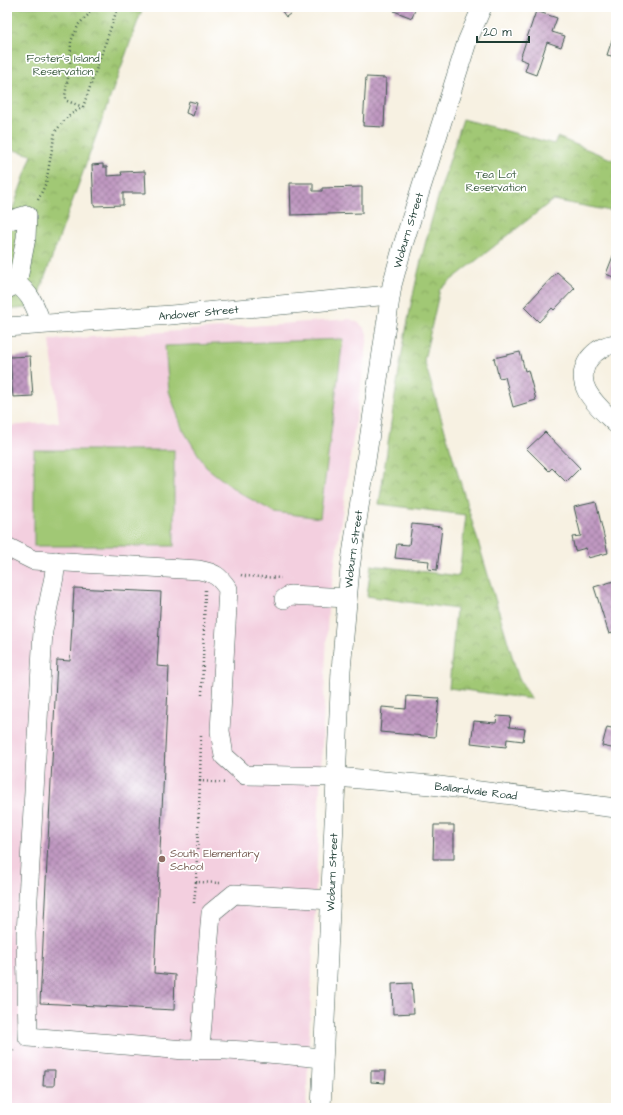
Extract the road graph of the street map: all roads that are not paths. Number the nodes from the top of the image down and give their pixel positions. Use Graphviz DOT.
graph roads {
  1 [pos="482,7"];
  2 [pos="7,220"];
  3 [pos="12,287"];
  4 [pos="390,295"];
  5 [pos="42,324"];
  6 [pos="7,327"];
  7 [pos="616,344"];
  8 [pos="616,424"];
  9 [pos="7,546"];
  10 [pos="56,561"];
  11 [pos="347,598"];
  12 [pos="284,599"];
  13 [pos="336,777"];
  14 [pos="616,808"];
  15 [pos="331,900"];
  16 [pos="200,1049"];
  17 [pos="323,1058"];
  18 [pos="321,1108"];
  1 -- 4 [label="street, Woburn Street"];
  2 -- 3 [label="street"];
  3 -- 5 [label="street"];
  4 -- 5 [label="street, Andover Street"];
  4 -- 11 [label="street, Woburn Street"];
  5 -- 6 [label="street, Andover Street"];
  7 -- 8 [label="street"];
  9 -- 10 [label="street, Ballardvale Road"];
  10 -- 13 [label="street, Ballardvale Road"];
  10 -- 16 [label="street"];
  11 -- 12 [label="street"];
  11 -- 13 [label="street, Woburn Street"];
  13 -- 14 [label="street, Ballardvale Road"];
  13 -- 15 [label="street, Woburn Street"];
  15 -- 16 [label="street"];
  15 -- 17 [label="street, Woburn Street"];
  16 -- 17 [label="street"];
  17 -- 18 [label="street, Woburn Street"];
}
